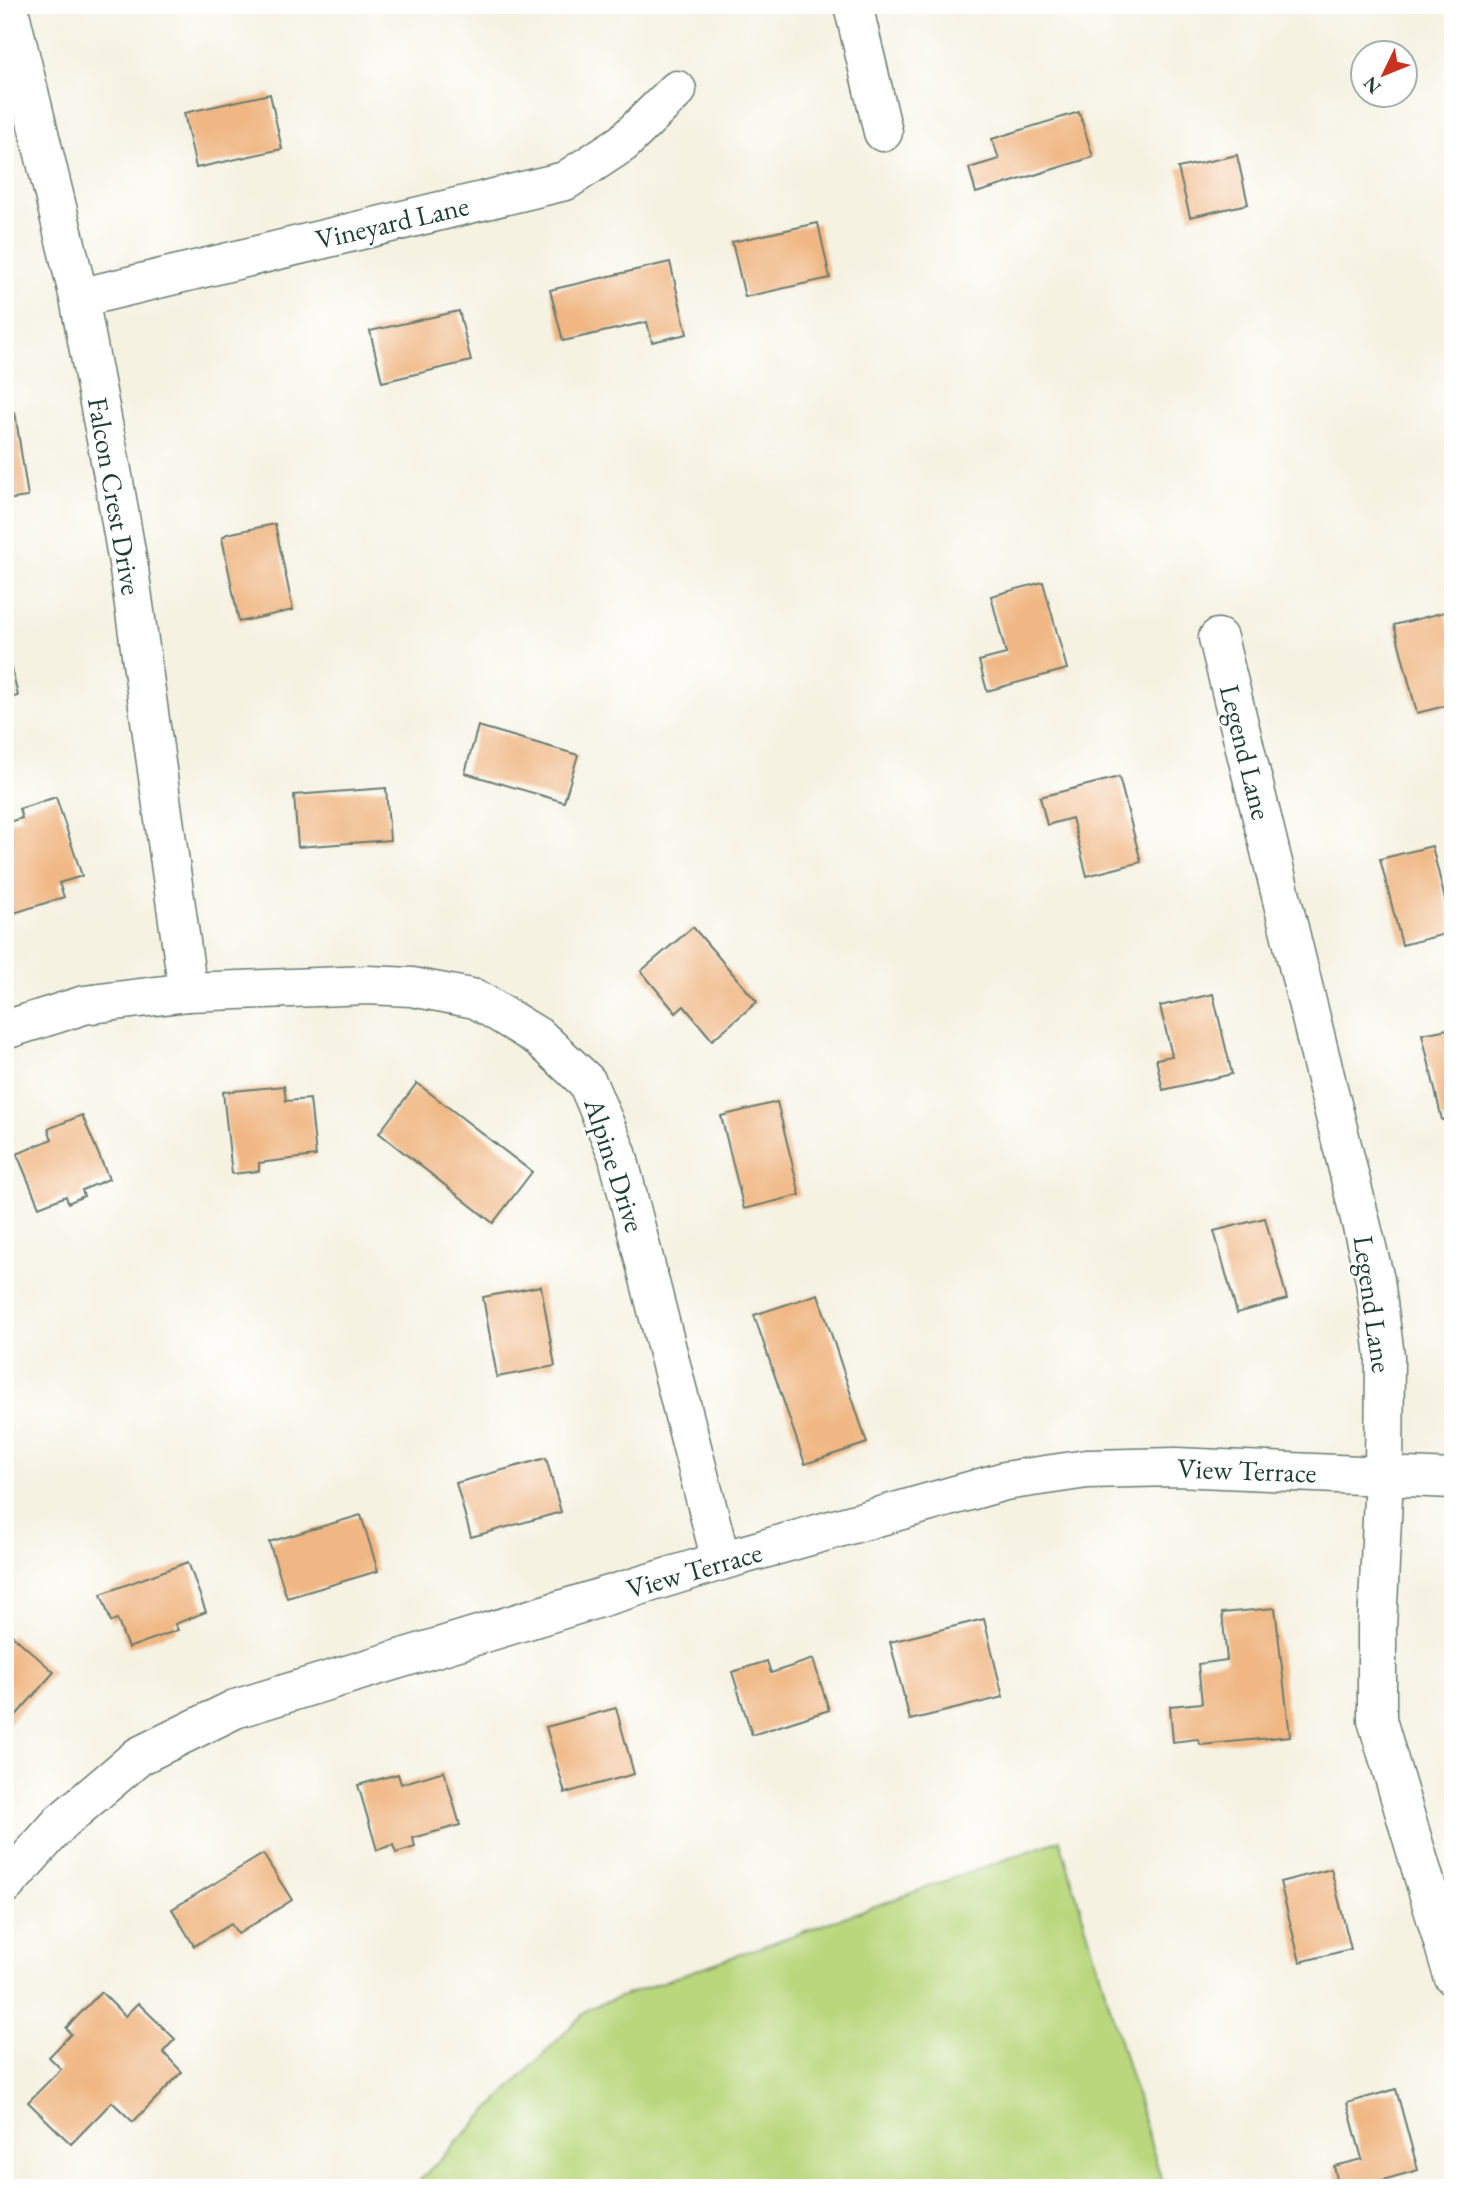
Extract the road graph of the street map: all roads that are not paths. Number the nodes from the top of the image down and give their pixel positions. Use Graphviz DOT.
graph roads {
  1 [pos="8,5"];
  2 [pos="853,5"];
  3 [pos="677,90"];
  4 [pos="884,132"];
  5 [pos="79,298"];
  6 [pos="1219,638"];
  7 [pos="188,992"];
  8 [pos="5,1030"];
  9 [pos="1384,1476"];
  10 [pos="1453,1479"];
  11 [pos="721,1561"];
  12 [pos="5,1885"];
  13 [pos="1453,1976"];
  1 -- 5 [label="street, Falcon Crest Drive"];
  2 -- 4 [label="street"];
  3 -- 5 [label="street, Vineyard Lane"];
  5 -- 7 [label="street, Falcon Crest Drive"];
  6 -- 9 [label="street, Legend Lane"];
  7 -- 8 [label="street, Alpine Drive"];
  7 -- 11 [label="street, Alpine Drive"];
  9 -- 10 [label="street, View Terrace"];
  9 -- 11 [label="street, View Terrace"];
  9 -- 13 [label="street, Legend Lane"];
  11 -- 12 [label="street, View Terrace"];
}
